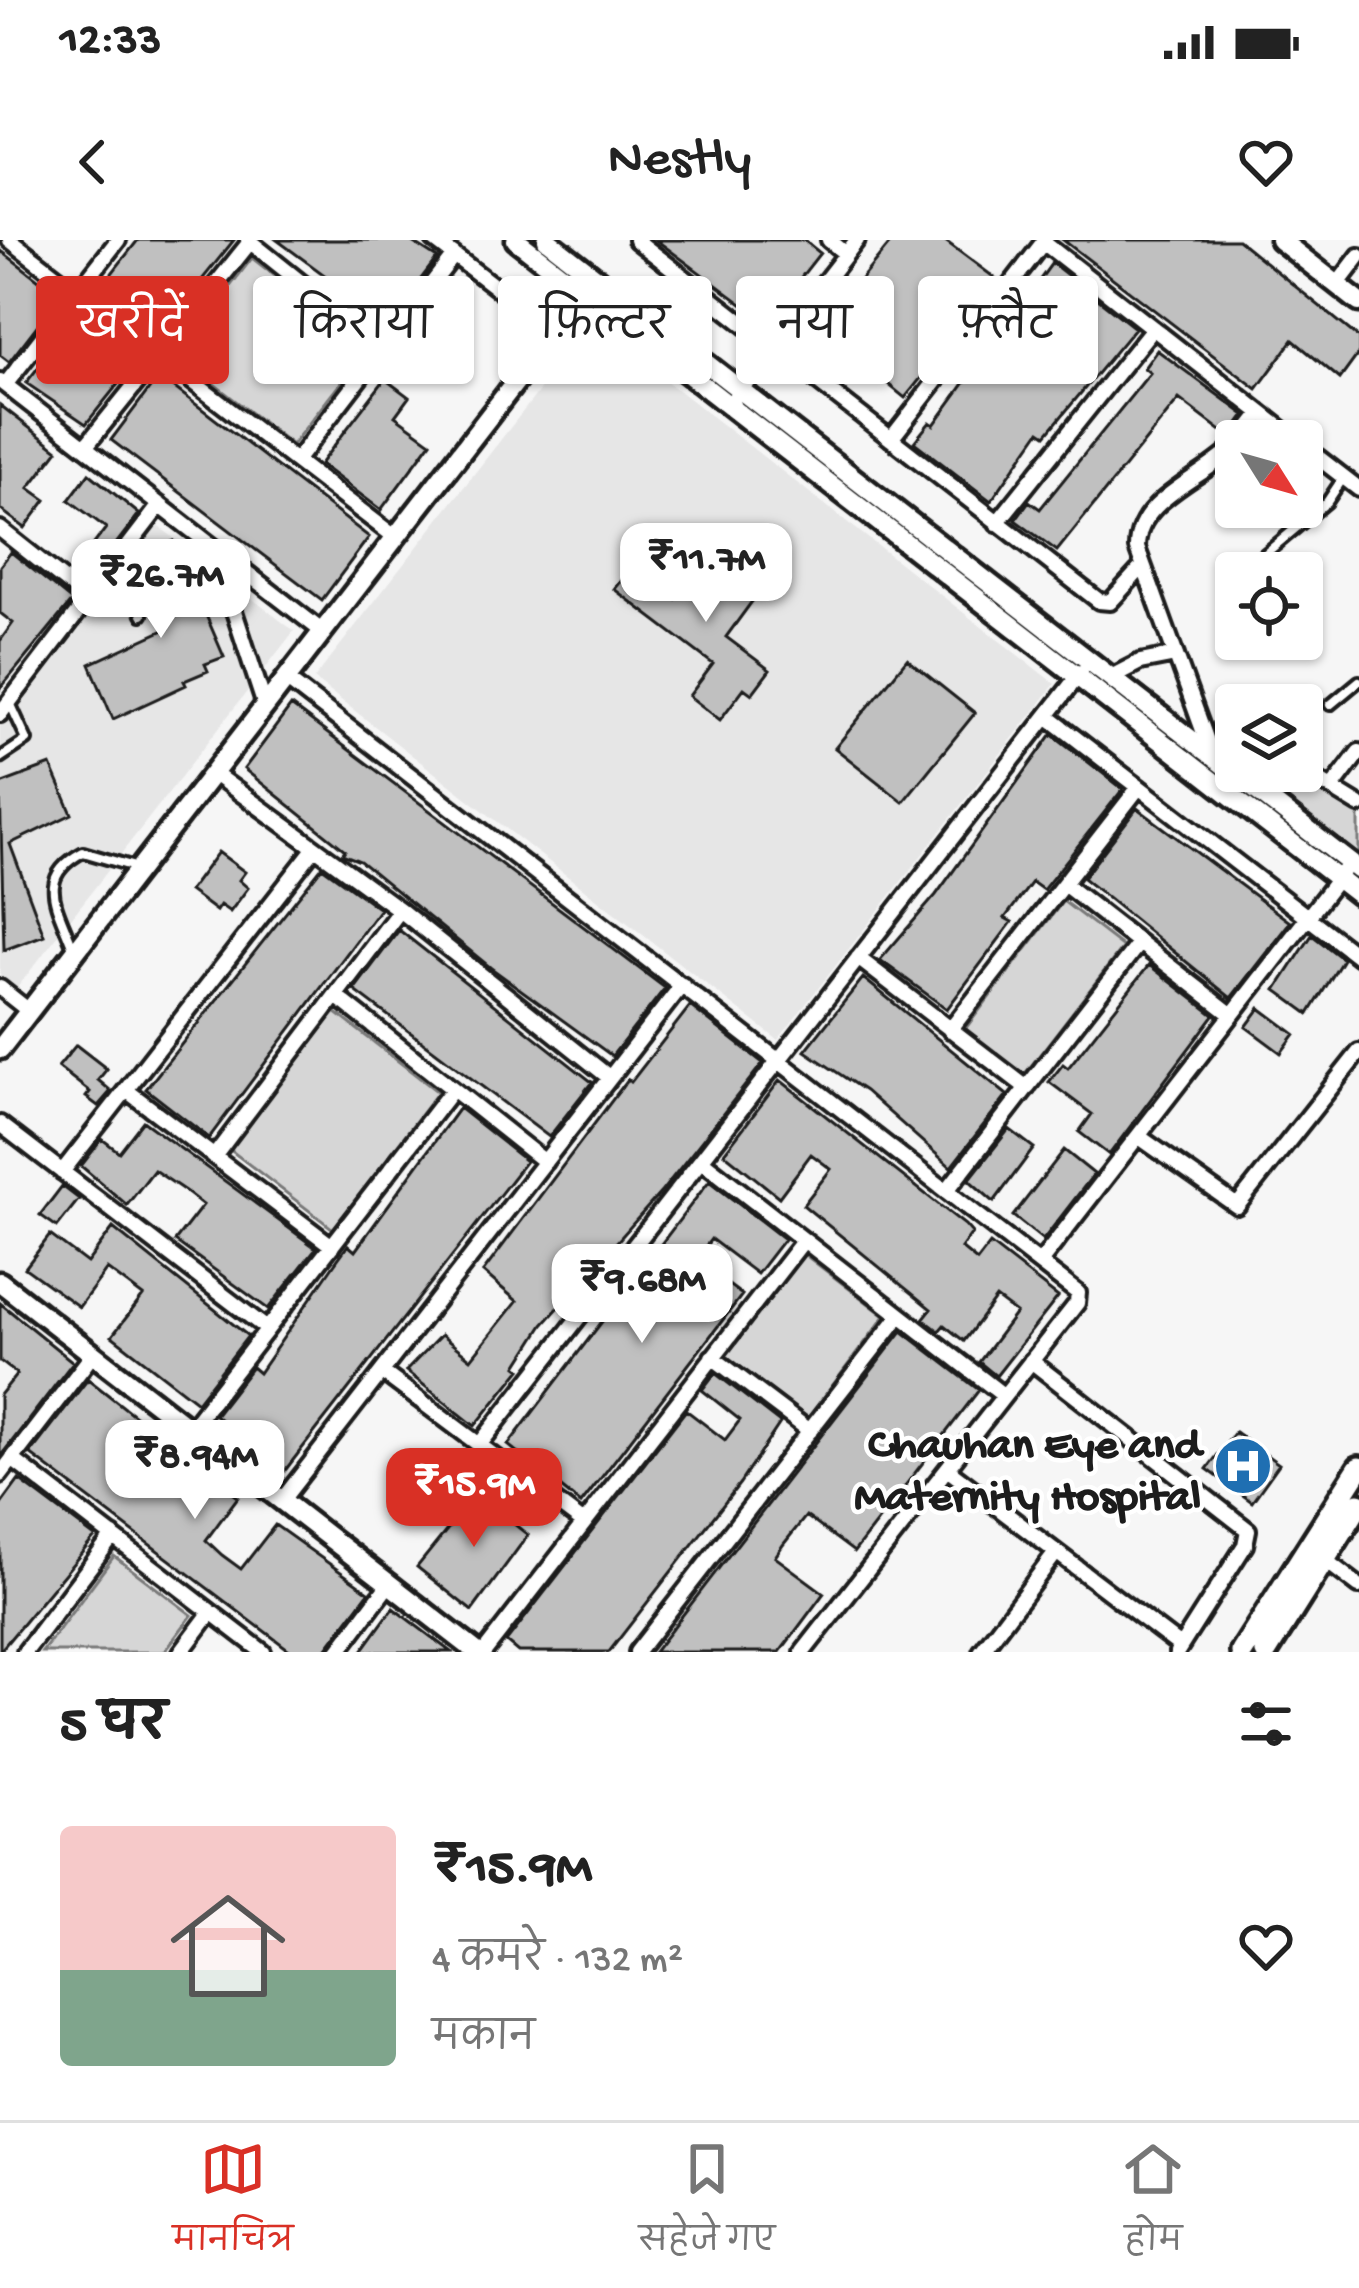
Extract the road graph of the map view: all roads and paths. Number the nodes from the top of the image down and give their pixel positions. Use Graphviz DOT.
graph roads {
  1 [pos="10,240"];
  2 [pos="118,240"];
  3 [pos="434,240"];
  4 [pos="516,240"];
  5 [pos="547,240"];
  6 [pos="636,240"];
  7 [pos="830,240"];
  8 [pos="857,240"];
  9 [pos="1280,240"];
  10 [pos="249,241"];
  11 [pos="1044,241"];
  12 [pos="847,254"];
  13 [pos="454,255"];
  14 [pos="1359,256"];
  15 [pos="56,276"];
  16 [pos="90,276"];
  17 [pos="222,276"];
  18 [pos="293,276"];
  19 [pos="438,276"];
  20 [pos="574,276"];
  21 [pos="581,276"];
  22 [pos="830,276"];
  23 [pos="1337,285"];
  24 [pos="498,289"];
  25 [pos="1359,302"];
  26 [pos="736,318"];
  27 [pos="1153,328"];
  28 [pos="36,342"];
  29 [pos="712,380"];
  30 [pos="3,383"];
  31 [pos="137,384"];
  32 [pos="196,384"];
  33 [pos="355,384"];
  34 [pos="514,384"];
  35 [pos="744,384"];
  36 [pos="821,384"];
  37 [pos="734,397"];
  38 [pos="1261,413"];
  39 [pos="1256,420"];
  40 [pos="1270,420"];
  41 [pos="891,439"];
  42 [pos="86,447"];
  43 [pos="296,460"];
  44 [pos="1215,462"];
  45 [pos="1323,462"];
  46 [pos="1343,477"];
  47 [pos="1359,490"];
  48 [pos="160,505"];
  49 [pos="997,523"];
  50 [pos="2,536"];
  51 [pos="395,537"];
  52 [pos="213,547"];
  53 [pos="1267,552"];
  54 [pos="120,557"];
  55 [pos="1143,566"];
  56 [pos="88,599"];
  57 [pos="142,615"];
  58 [pos="322,632"];
  59 [pos="1176,655"];
  60 [pos="1084,669"];
  61 [pos="1111,677"];
  62 [pos="286,679"];
  63 [pos="1359,681"];
  64 [pos="1330,705"];
  65 [pos="265,706"];
  66 [pos="4,708"];
  67 [pos="1047,716"];
  68 [pos="1359,752"];
  69 [pos="1212,755"];
  70 [pos="1215,757"];
  71 [pos="0,758"];
  72 [pos="213,773"];
  73 [pos="1323,779"];
  74 [pos="1334,784"];
  75 [pos="1139,788"];
  76 [pos="1260,792"];
  77 [pos="1359,805"];
  78 [pos="313,850"];
  79 [pos="139,869"];
  80 [pos="1349,871"];
  81 [pos="1064,884"];
  82 [pos="1359,895"];
  83 [pos="400,910"];
  84 [pos="1307,917"];
  85 [pos="1139,943"];
  86 [pos="75,952"];
  87 [pos="1359,957"];
  88 [pos="858,958"];
  89 [pos="682,985"];
  90 [pos="0,988"];
  91 [pos="336,996"];
  92 [pos="29,1011"];
  93 [pos="1232,1015"];
  94 [pos="950,1030"];
  95 [pos="0,1049"];
  96 [pos="1359,1052"];
  97 [pos="779,1060"];
  98 [pos="610,1078"];
  99 [pos="1027,1088"];
  100 [pos="453,1089"];
  101 [pos="126,1090"];
  102 [pos="0,1124"];
  103 [pos="1138,1136"];
  104 [pos="216,1154"];
  105 [pos="701,1160"];
  106 [pos="545,1162"];
  107 [pos="62,1172"];
  108 [pos="948,1190"];
  109 [pos="803,1240"];
  110 [pos="332,1246"];
  111 [pos="1041,1262"];
  112 [pos="0,1282"];
  113 [pos="900,1315"];
  114 [pos="267,1329"];
  115 [pos="93,1354"];
  116 [pos="712,1357"];
  117 [pos="1031,1361"];
  118 [pos="382,1372"];
  119 [pos="1004,1396"];
  120 [pos="190,1429"];
  121 [pos="810,1431"];
  122 [pos="480,1444"];
  123 [pos="12,1459"];
  124 [pos="1359,1468"];
  125 [pos="946,1469"];
  126 [pos="0,1475"];
  127 [pos="282,1500"];
  128 [pos="1359,1504"];
  129 [pos="584,1523"];
  130 [pos="113,1536"];
  131 [pos="1055,1554"];
  132 [pos="1325,1560"];
  133 [pos="389,1584"];
  134 [pos="1359,1586"];
  135 [pos="211,1612"];
  136 [pos="1179,1649"];
  137 [pos="25,1652"];
  138 [pos="181,1652"];
  139 [pos="263,1652"];
  140 [pos="338,1652"];
  141 [pos="481,1652"];
  142 [pos="637,1652"];
  143 [pos="803,1652"];
  144 [pos="981,1652"];
  145 [pos="1242,1652"];
  146 [pos="1267,1652"];
  1 -- 15 [label="street"];
  2 -- 16 [label="street"];
  3 -- 13 [label="street"];
  4 -- 20 [label="street"];
  5 -- 21 [label="street"];
  6 -- 26 [label="street"];
  7 -- 12 [label="street"];
  8 -- 12 [label="street"];
  9 -- 23 [label="street"];
  10 -- 17 [label="street"];
  10 -- 18 [label="street"];
  11 -- 27 [label="street"];
  11 -- 41 [label="street"];
  12 -- 22 [label="street"];
  13 -- 19 [label="street"];
  13 -- 24 [label="street"];
  14 -- 23 [label="street"];
  23 -- 25 [label="street"];
  27 -- 38 [label="street"];
  27 -- 49 [label="street"];
  28 -- 30 [label="street"];
  29 -- 37 [label="street"];
  30 -- 42 [label="street"];
  31 -- 42 [label="street"];
  32 -- 43 [label="street"];
  33 -- 43 [label="street"];
  34 -- 51 [label="street"];
  35 -- 37 [label="street"];
  36 -- 41 [label="street"];
  37 -- 60 [label="street"];
  38 -- 39 [label="street"];
  38 -- 40 [label="street"];
  41 -- 49 [label="street"];
  42 -- 48 [label="street"];
  43 -- 51 [label="street"];
  44 -- 55 [label="street"];
  45 -- 46 [label="street"];
  46 -- 47 [label="street"];
  46 -- 53 [label="lane"];
  48 -- 52 [label="street"];
  48 -- 54 [label="street"];
  49 -- 55 [label="street"];
  50 -- 56 [label="street"];
  51 -- 58 [label="street"];
  52 -- 58 [label="street"];
  52 -- 65 [label="street"];
  54 -- 56 [label="street"];
  54 -- 57 [label="lane"];
  55 -- 59 [label="street"];
  56 -- 66 [label="street"];
  58 -- 62 [label="street"];
  59 -- 61 [label="street"];
  59 -- 69 [label="street"];
  60 -- 61 [label="street"];
  60 -- 67 [label="street"];
  60 -- 80 [label="street"];
  61 -- 69 [label="street"];
  62 -- 65 [label="street"];
  62 -- 89 [label="street"];
  63 -- 64 [label="lane"];
  65 -- 72 [label="street"];
  66 -- 71 [label="lane"];
  67 -- 75 [label="street"];
  67 -- 88 [label="street"];
  68 -- 74 [label="street"];
  69 -- 70 [label="street"];
  72 -- 78 [label="street"];
  72 -- 79 [label="street"];
  73 -- 74 [label="street"];
  74 -- 77 [label="street"];
  75 -- 81 [label="street"];
  75 -- 84 [label="street"];
  76 -- 80 [label="street"];
  78 -- 83 [label="street"];
  78 -- 101 [label="street"];
  79 -- 86 [label="street"];
  79 -- 86 [label="lane"];
  80 -- 82 [label="street"];
  80 -- 84 [label="street"];
  81 -- 85 [label="street"];
  81 -- 94 [label="street"];
  83 -- 91 [label="street"];
  83 -- 98 [label="street"];
  84 -- 87 [label="street"];
  84 -- 93 [label="street"];
  85 -- 93 [label="street"];
  85 -- 99 [label="street"];
  86 -- 92 [label="street"];
  88 -- 94 [label="street"];
  88 -- 97 [label="street"];
  89 -- 97 [label="street"];
  89 -- 98 [label="street"];
  90 -- 92 [label="street"];
  91 -- 100 [label="street"];
  91 -- 104 [label="street"];
  92 -- 95 [label="street"];
  93 -- 103 [label="street"];
  94 -- 99 [label="street"];
  96 -- 103 [label="street"];
  97 -- 105 [label="street"];
  97 -- 108 [label="street"];
  98 -- 106 [label="street"];
  99 -- 108 [label="street"];
  100 -- 106 [label="street"];
  100 -- 110 [label="street"];
  101 -- 104 [label="street"];
  101 -- 107 [label="street"];
  102 -- 107 [label="street"];
  103 -- 111 [label="street"];
  104 -- 110 [label="street"];
  105 -- 109 [label="street"];
  105 -- 122 [label="street"];
  106 -- 118 [label="street"];
  107 -- 114 [label="street"];
  108 -- 111 [label="street"];
  109 -- 113 [label="street"];
  109 -- 116 [label="street"];
  110 -- 114 [label="street"];
  111 -- 117 [label="street"];
  112 -- 115 [label="street"];
  113 -- 119 [label="street"];
  113 -- 121 [label="street"];
  114 -- 120 [label="street"];
  115 -- 120 [label="street"];
  115 -- 123 [label="street"];
  116 -- 121 [label="street"];
  116 -- 129 [label="street"];
  117 -- 119 [label="street"];
  117 -- 136 [label="street"];
  118 -- 122 [label="street"];
  118 -- 127 [label="street"];
  119 -- 125 [label="street"];
  120 -- 127 [label="street"];
  121 -- 142 [label="street"];
  122 -- 129 [label="street"];
  123 -- 126 [label="street"];
  123 -- 130 [label="street"];
  124 -- 145 [label="main road"];
  125 -- 131 [label="street"];
  125 -- 143 [label="street"];
  127 -- 133 [label="street"];
  128 -- 132 [label="main road"];
  129 -- 141 [label="street"];
  130 -- 135 [label="street"];
  130 -- 137 [label="street"];
  131 -- 136 [label="street"];
  131 -- 144 [label="street"];
  132 -- 134 [label="street"];
  132 -- 146 [label="main road"];
  133 -- 140 [label="street"];
  133 -- 141 [label="street"];
  135 -- 138 [label="street"];
  135 -- 139 [label="street"];
}
